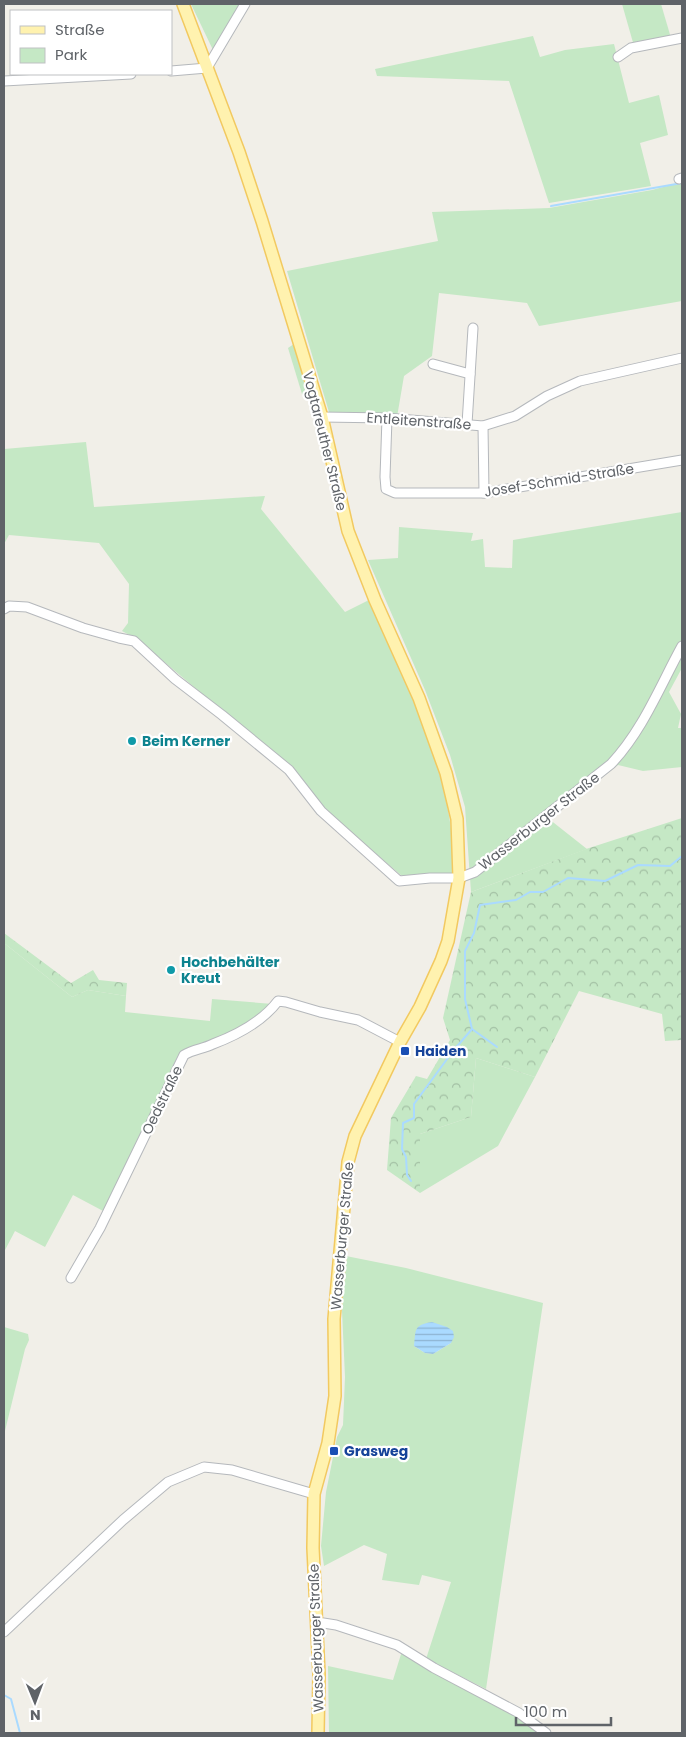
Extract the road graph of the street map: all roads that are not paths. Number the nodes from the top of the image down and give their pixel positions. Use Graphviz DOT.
graph roads {
  1 [pos="183,4"];
  2 [pos="245,4"];
  3 [pos="682,38"];
  4 [pos="618,57"];
  5 [pos="207,68"];
  6 [pos="172,71"];
  7 [pos="113,75"];
  8 [pos="4,81"];
  9 [pos="473,328"];
  10 [pos="682,358"];
  11 [pos="433,364"];
  12 [pos="470,374"];
  13 [pos="322,418"];
  14 [pos="387,418"];
  15 [pos="467,424"];
  16 [pos="483,426"];
  17 [pos="682,460"];
  18 [pos="484,493"];
  19 [pos="4,609"];
  20 [pos="682,646"];
  21 [pos="459,878"];
  22 [pos="400,1042"];
  23 [pos="71,1278"];
  24 [pos="314,1494"];
  25 [pos="317,1622"];
  26 [pos="4,1632"];
  27 [pos="318,1733"];
  28 [pos="546,1733"];
  1 -- 5 [label="main road, Vogtareuther Straße"];
  2 -- 5 [label="street"];
  3 -- 4 [label="street"];
  5 -- 6 [label="street"];
  5 -- 13 [label="main road, Vogtareuther Straße"];
  7 -- 8 [label="street"];
  9 -- 12 [label="street"];
  10 -- 16 [label="street, Entleitenstraße"];
  11 -- 12 [label="street"];
  12 -- 15 [label="street"];
  13 -- 14 [label="street, Entleitenstraße"];
  13 -- 21 [label="main road, Vogtareuther Straße"];
  14 -- 15 [label="street, Entleitenstraße"];
  14 -- 18 [label="street, Josef-Schmid-Straße"];
  15 -- 16 [label="street, Entleitenstraße"];
  16 -- 18 [label="street"];
  17 -- 18 [label="street, Josef-Schmid-Straße"];
  19 -- 21 [label="street"];
  20 -- 21 [label="street, Wasserburger Straße"];
  21 -- 22 [label="main road, Wasserburger Straße"];
  22 -- 23 [label="street, Oedstraße"];
  22 -- 24 [label="main road, Wasserburger Straße"];
  24 -- 25 [label="main road, Wasserburger Straße"];
  24 -- 26 [label="street"];
  25 -- 27 [label="main road, Wasserburger Straße"];
  25 -- 28 [label="street"];
}
